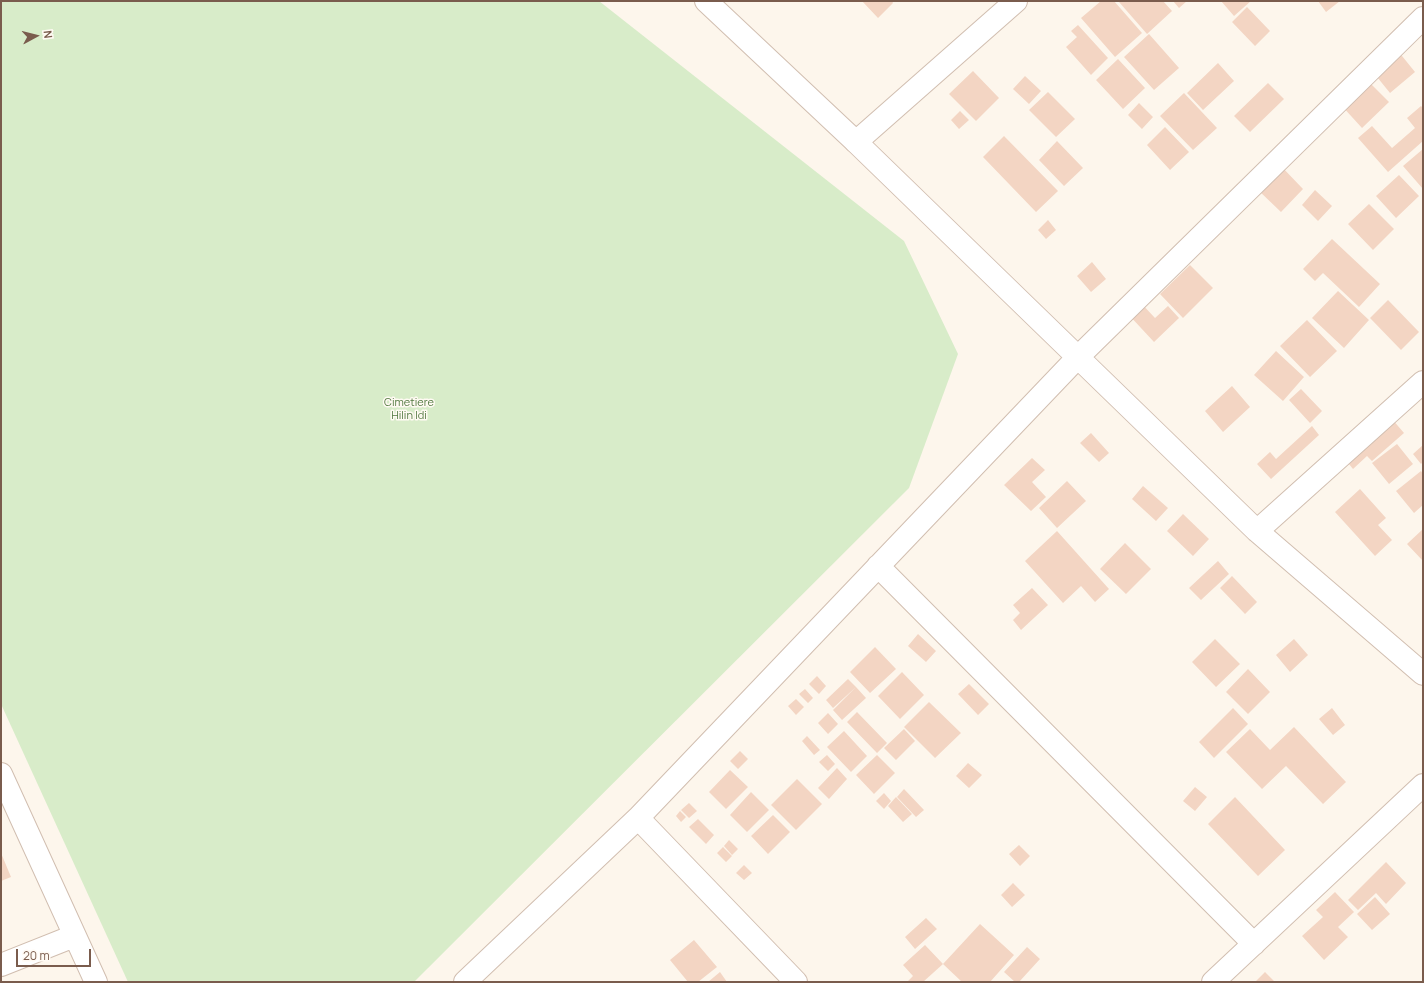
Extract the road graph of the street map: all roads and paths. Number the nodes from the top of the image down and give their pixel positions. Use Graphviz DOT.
graph roads {
  1 [pos="706,1"];
  2 [pos="1016,1"];
  3 [pos="1417,1"];
  4 [pos="1423,9"];
  5 [pos="1423,18"];
  6 [pos="856,142"];
  7 [pos="1078,357"];
  8 [pos="1423,382"];
  9 [pos="1257,531"];
  10 [pos="878,566"];
  11 [pos="1423,674"];
  12 [pos="1,774"];
  13 [pos="1423,785"];
  14 [pos="638,818"];
  15 [pos="74,936"];
  16 [pos="1254,944"];
  17 [pos="1,965"];
  18 [pos="96,982"];
  19 [pos="465,982"];
  20 [pos="796,982"];
  21 [pos="1213,982"];
  1 -- 6 [label="street"];
  2 -- 6 [label="street"];
  3 -- 4 [label="street"];
  5 -- 7 [label="street"];
  6 -- 7 [label="street"];
  7 -- 9 [label="street"];
  7 -- 10 [label="street"];
  8 -- 9 [label="street"];
  9 -- 11 [label="street"];
  10 -- 14 [label="street"];
  10 -- 16 [label="street"];
  12 -- 15 [label="street"];
  13 -- 16 [label="street"];
  14 -- 19 [label="street"];
  14 -- 20 [label="street"];
  15 -- 17 [label="street"];
  15 -- 18 [label="street"];
  16 -- 21 [label="street"];
}
